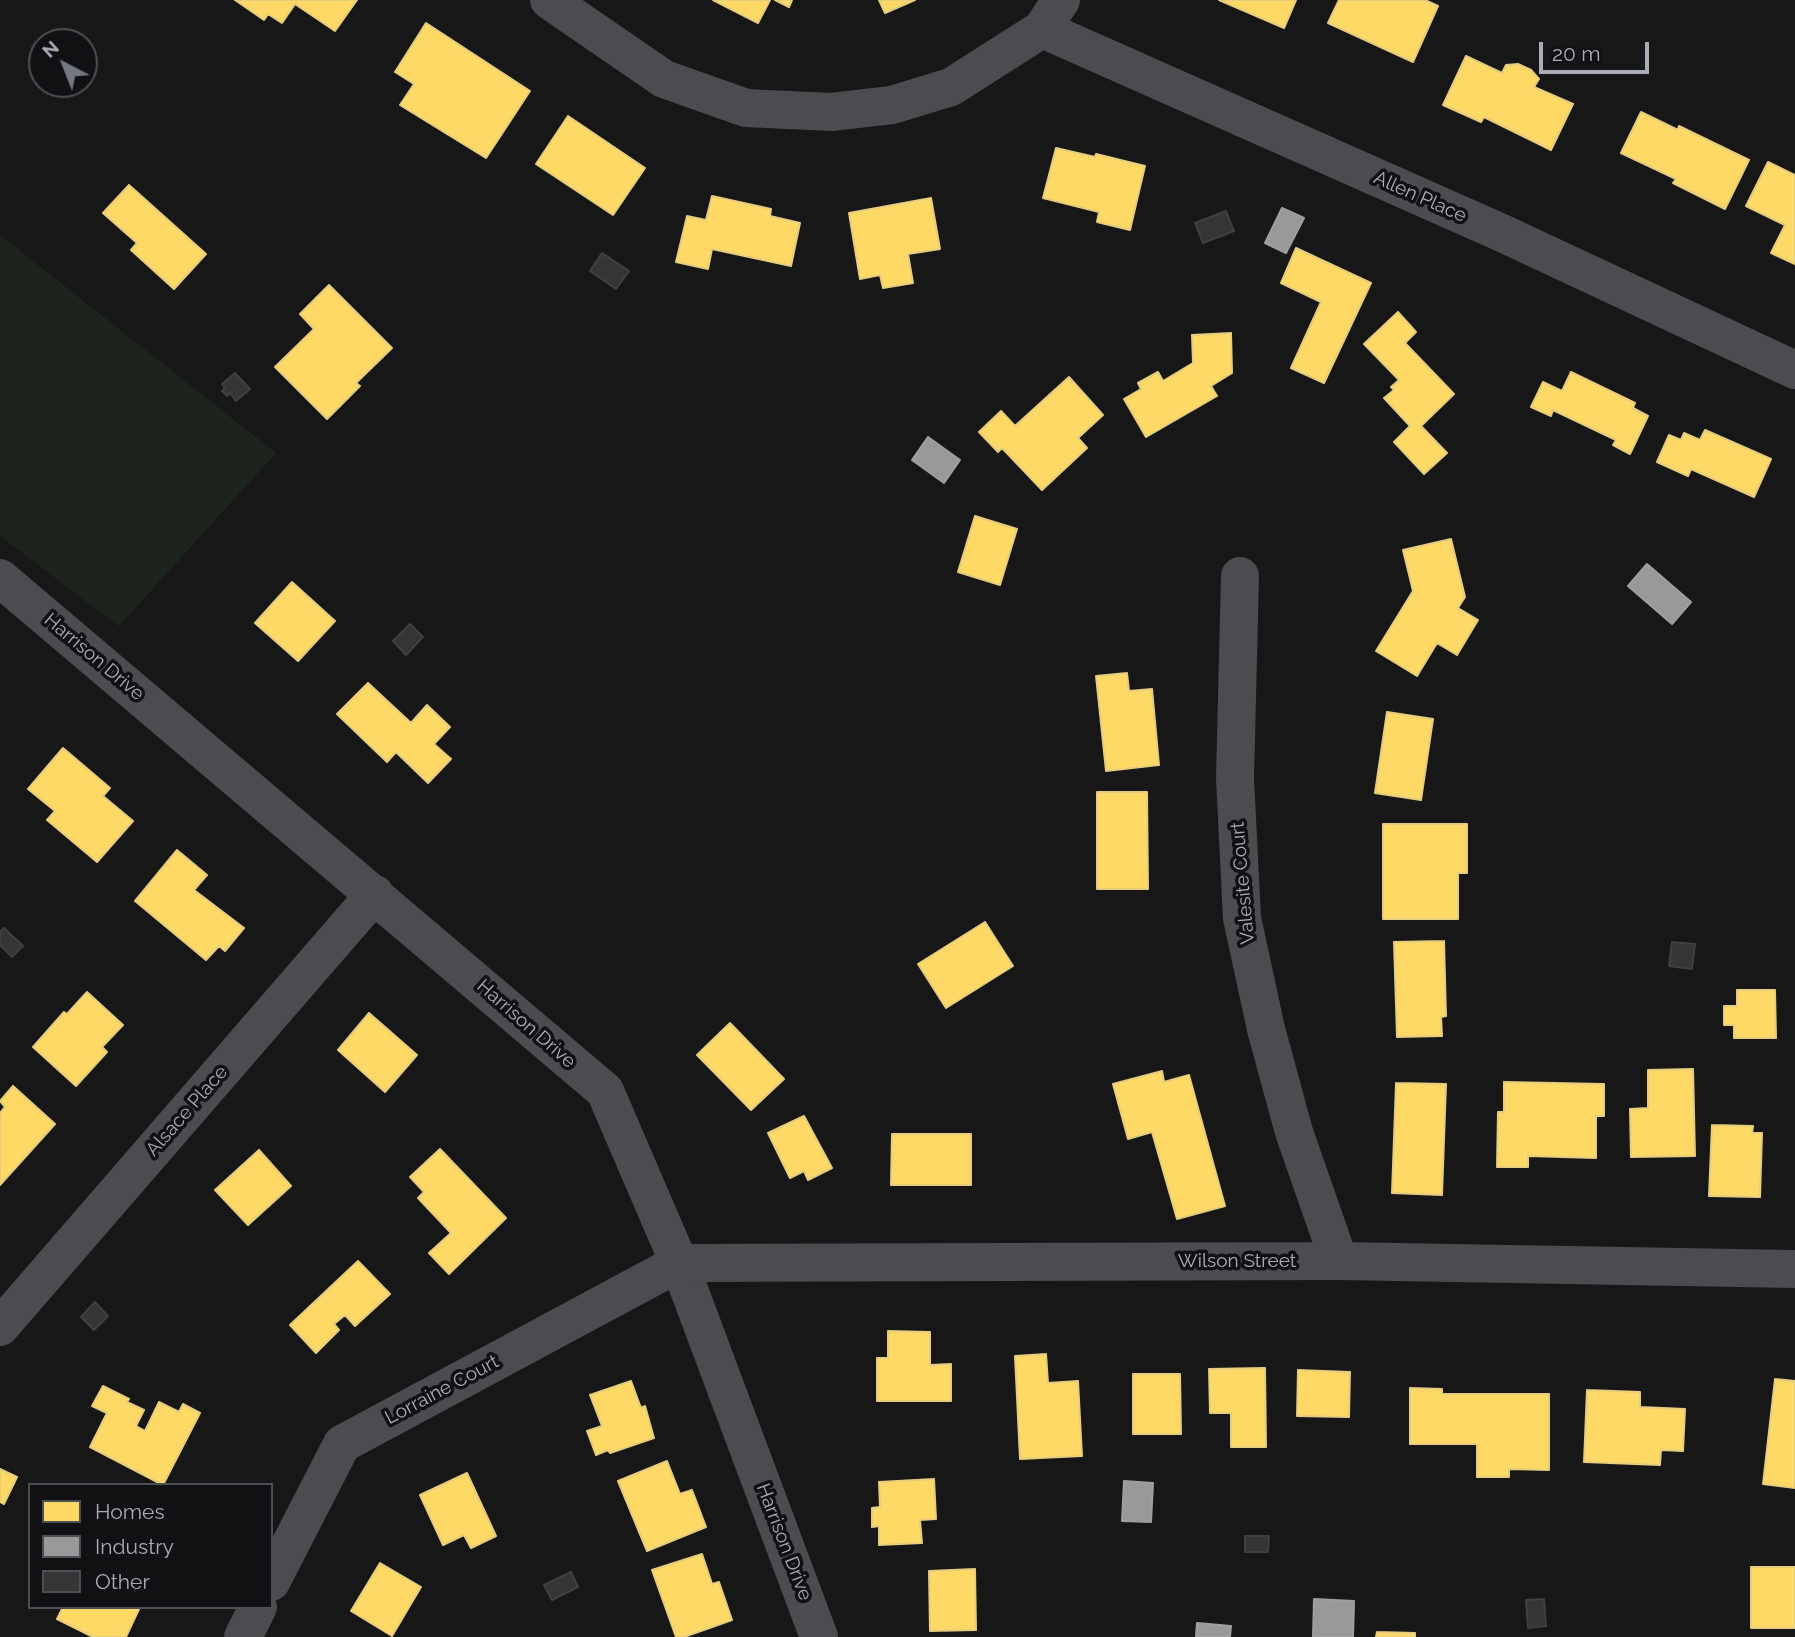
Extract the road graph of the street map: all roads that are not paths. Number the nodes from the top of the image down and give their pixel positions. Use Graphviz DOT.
graph roads {
  1 [pos="549,0"];
  2 [pos="1052,15"];
  3 [pos="1795,370"];
  4 [pos="1240,576"];
  5 [pos="0,578"];
  6 [pos="375,894"];
  7 [pos="1339,1261"];
  8 [pos="679,1263"];
  9 [pos="1795,1269"];
  10 [pos="0,1327"];
  11 [pos="273,1578"];
  12 [pos="257,1609"];
  13 [pos="243,1637"];
  14 [pos="820,1637"];
  1 -- 2 [label="street"];
  2 -- 3 [label="street, Allen Place"];
  4 -- 7 [label="street, Valesite Court"];
  5 -- 6 [label="street, Harrison Drive"];
  6 -- 8 [label="street, Harrison Drive"];
  6 -- 10 [label="street, Alsace Place"];
  7 -- 8 [label="street, Wilson Street"];
  7 -- 9 [label="street, Wilson Street"];
  8 -- 11 [label="street, Lorraine Court"];
  8 -- 14 [label="street, Harrison Drive"];
  12 -- 13 [label="street"];
}
